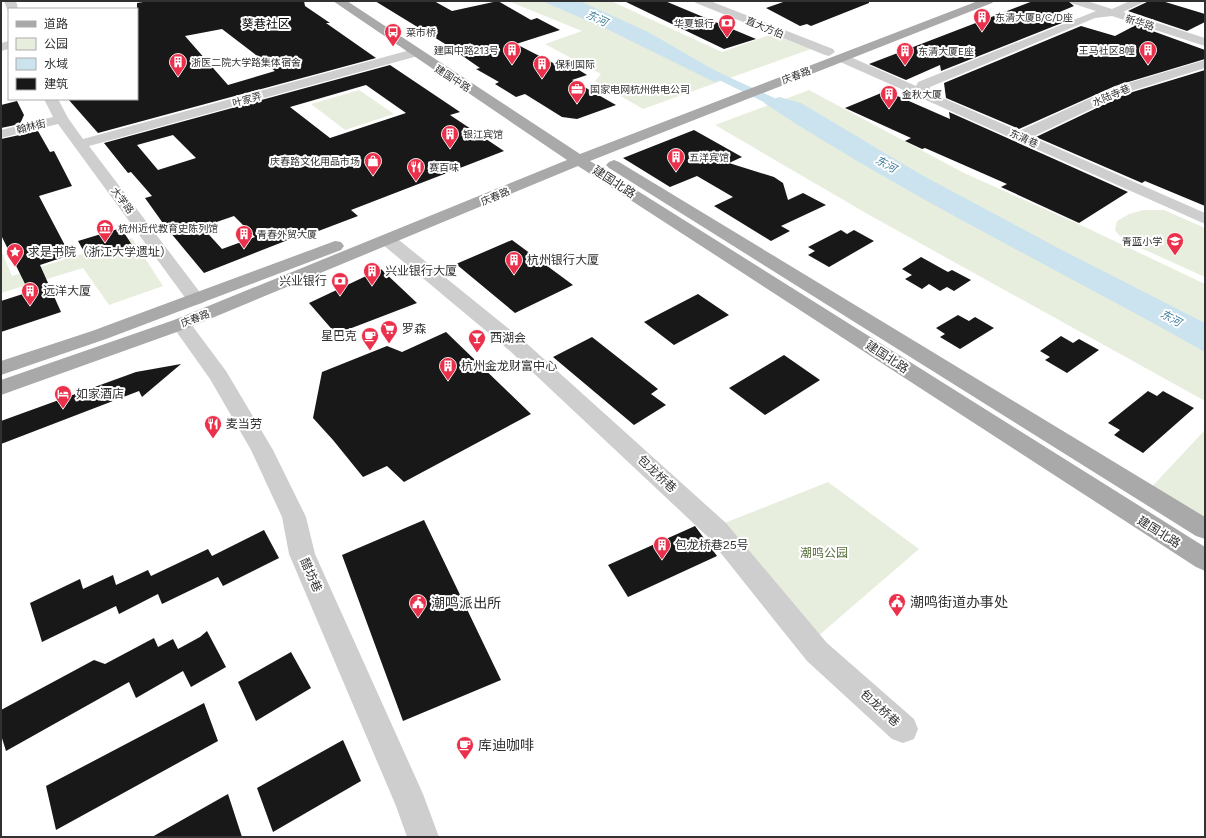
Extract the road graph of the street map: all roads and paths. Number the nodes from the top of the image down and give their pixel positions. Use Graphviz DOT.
graph roads {
  1 [pos="338,1"];
  2 [pos="354,1"];
  3 [pos="700,1"];
  4 [pos="966,1"];
  5 [pos="988,1"];
  6 [pos="1075,1"];
  7 [pos="1140,1"];
  8 [pos="1112,13"];
  9 [pos="1198,29"];
  10 [pos="1183,35"];
  11 [pos="1205,42"];
  12 [pos="414,53"];
  13 [pos="836,55"];
  14 [pos="1205,64"];
  15 [pos="760,83"];
  16 [pos="922,94"];
  17 [pos="52,100"];
  18 [pos="61,119"];
  19 [pos="1,134"];
  20 [pos="1021,136"];
  21 [pos="80,144"];
  22 [pos="582,153"];
  23 [pos="1205,219"];
  24 [pos="388,240"];
  25 [pos="196,299"];
  26 [pos="181,324"];
  27 [pos="1,368"];
  28 [pos="1,388"];
  29 [pos="1205,529"];
  30 [pos="1205,560"];
  31 [pos="903,729"];
  32 [pos="423,837"];
  1 -- 12 [label="main road, 建国中路"];
  2 -- 22 [label="main road, 建国中路"];
  3 -- 13 [label="street, 直大方伯"];
  4 -- 13 [label="main road, 庆春路"];
  5 -- 13 [label="main road, 庆春路"];
  6 -- 8 [label="street, 新华路"];
  7 -- 8 [label="street"];
  8 -- 10 [label="street, 新华路"];
  8 -- 16 [label="street"];
  9 -- 10 [label="street"];
  10 -- 11 [label="street, 新华路"];
  12 -- 21 [label="street, 叶家弄"];
  12 -- 22 [label="main road, 建国中路"];
  13 -- 15 [label="main road, 庆春路"];
  13 -- 16 [label="street, 东清巷"];
  14 -- 20 [label="street, 水陆寺巷"];
  15 -- 22 [label="main road, 庆春路"];
  15 -- 22 [label="main road, 庆春路"];
  16 -- 20 [label="street, 东清巷"];
  17 -- 18 [label="street, 大学路"];
  18 -- 19 [label="street, 翰林街"];
  18 -- 21 [label="street, 大学路"];
  20 -- 23 [label="street, 东清巷"];
  21 -- 25 [label="street, 大学路"];
  22 -- 24 [label="main road, 庆春路"];
  22 -- 25 [label="main road, 庆春路"];
  22 -- 29 [label="main road, 建国北路"];
  22 -- 30 [label="main road, 建国北路"];
  24 -- 26 [label="main road, 庆春路"];
  24 -- 31 [label="street, 包龙桥巷"];
  25 -- 27 [label="main road, 庆春路"];
  26 -- 28 [label="main road, 庆春路"];
  26 -- 32 [label="street, 醋坊巷"];
}
